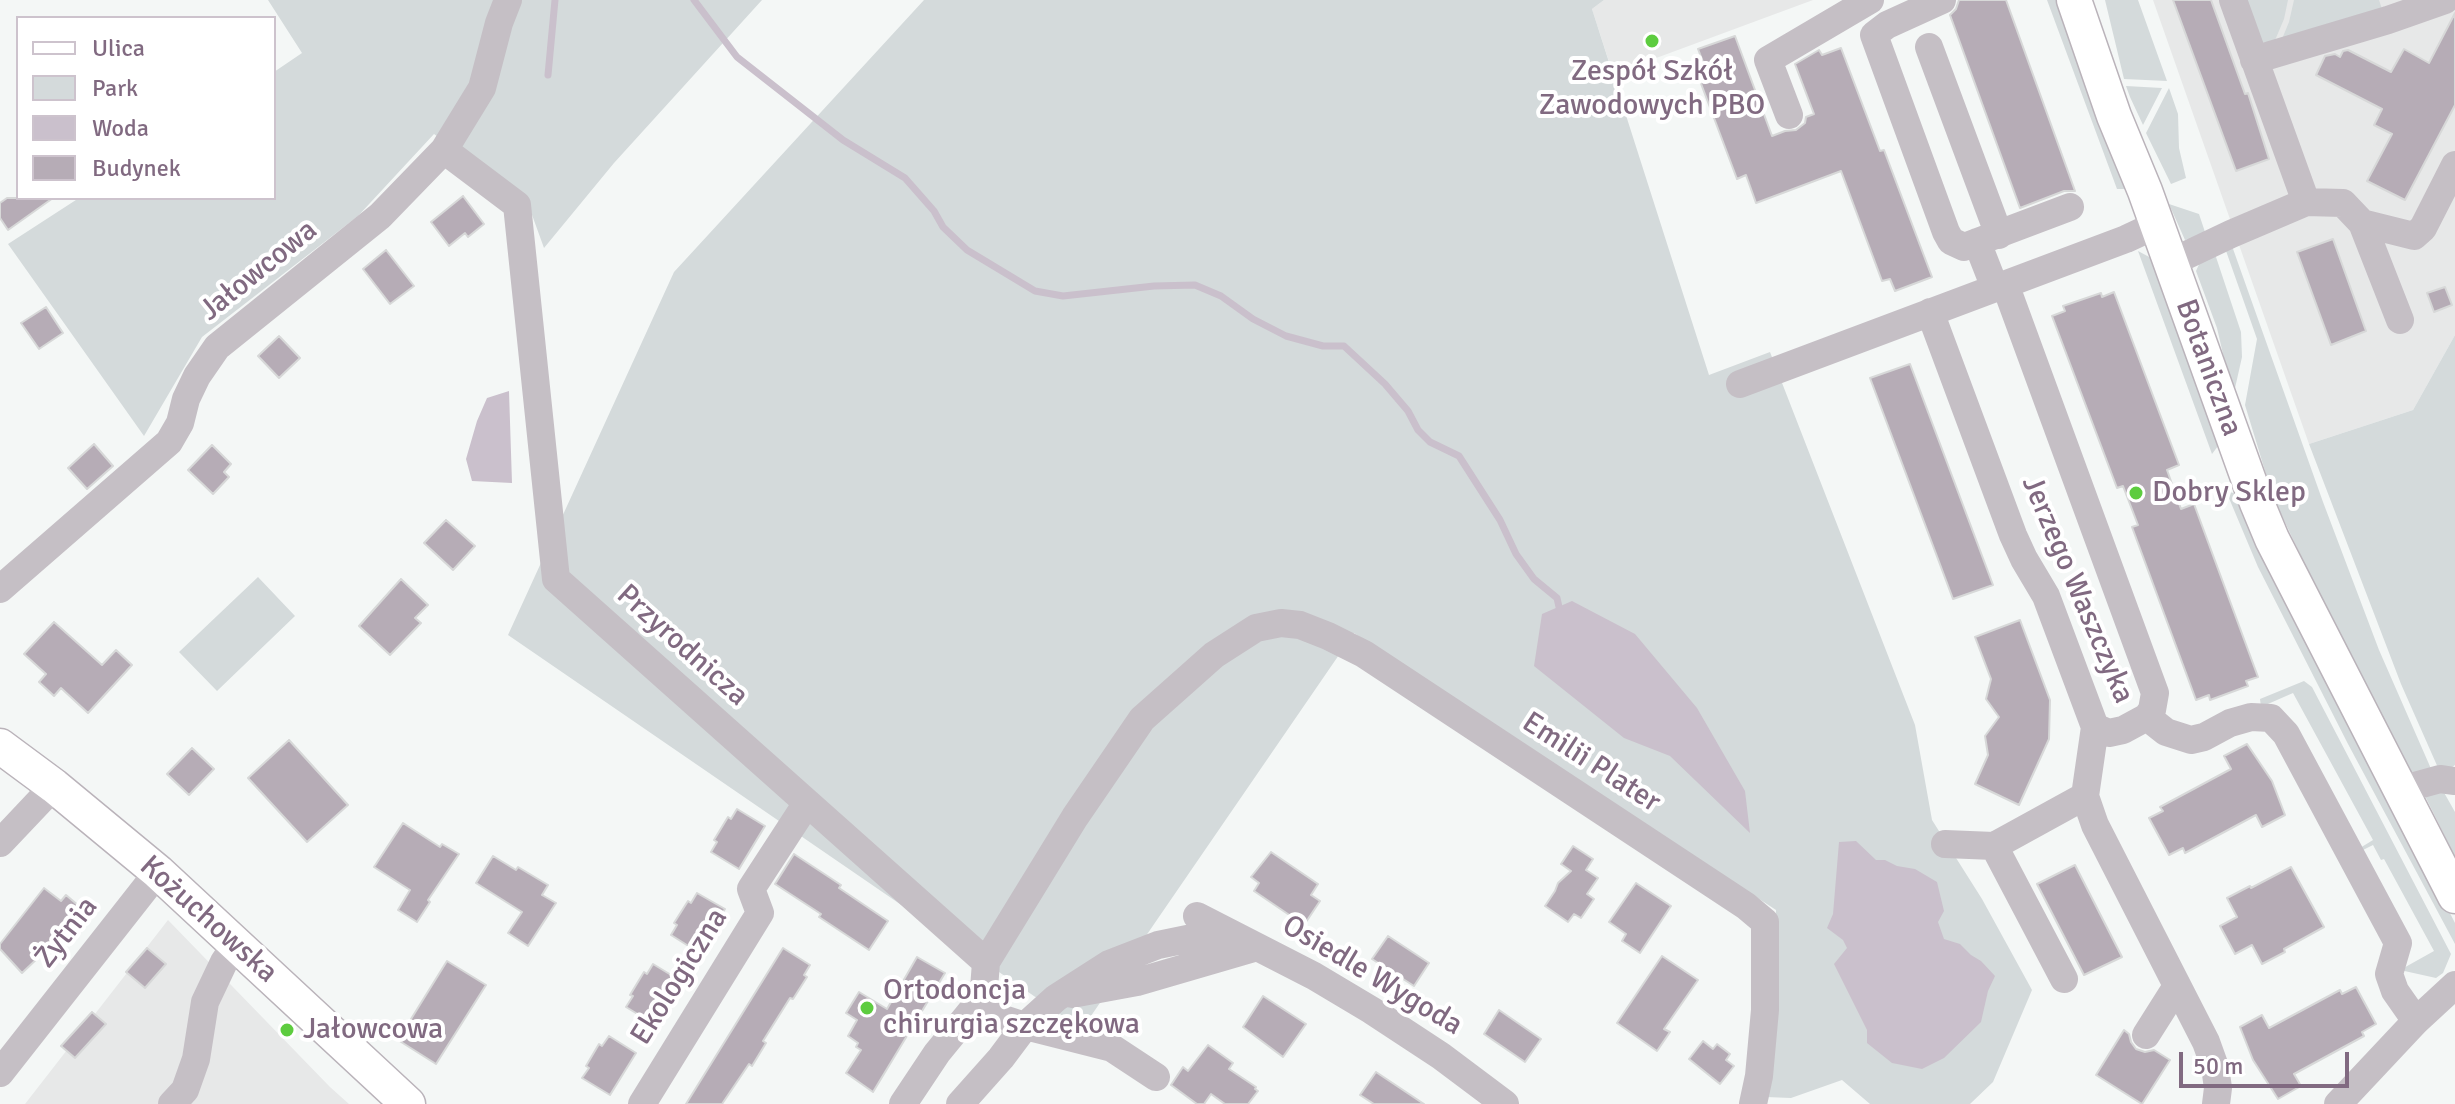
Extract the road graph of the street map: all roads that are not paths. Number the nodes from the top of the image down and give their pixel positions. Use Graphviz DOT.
graph roads {
  1 [pos="508,0"];
  2 [pos="1870,0"];
  3 [pos="1942,0"];
  4 [pos="2074,0"];
  5 [pos="2233,0"];
  6 [pos="2445,0"];
  7 [pos="1929,47"];
  8 [pos="2254,60"];
  9 [pos="1789,115"];
  10 [pos="444,150"];
  11 [pos="2455,165"];
  12 [pos="2306,202"];
  13 [pos="2070,207"];
  14 [pos="2362,223"];
  15 [pos="2156,225"];
  16 [pos="1988,238"];
  17 [pos="2170,263"];
  18 [pos="2000,286"];
  19 [pos="1930,312"];
  20 [pos="2400,320"];
  21 [pos="1740,384"];
  22 [pos="0,589"];
  23 [pos="2147,717"];
  24 [pos="2095,727"];
  25 [pos="0,746"];
  26 [pos="2455,781"];
  27 [pos="54,786"];
  28 [pos="2400,790"];
  29 [pos="2085,796"];
  30 [pos="807,803"];
  31 [pos="0,843"];
  32 [pos="1945,844"];
  33 [pos="1994,846"];
  34 [pos="158,872"];
  35 [pos="2455,896"];
  36 [pos="1197,916"];
  37 [pos="1226,931"];
  38 [pos="236,944"];
  39 [pos="1257,947"];
  40 [pos="986,962"];
  41 [pos="2064,979"];
  42 [pos="2455,985"];
  43 [pos="2177,986"];
  44 [pos="1056,998"];
  45 [pos="973,1009"];
  46 [pos="2416,1021"];
  47 [pos="1025,1026"];
  48 [pos="2146,1035"];
  49 [pos="0,1073"];
  50 [pos="1156,1077"];
  51 [pos="172,1104"];
  52 [pos="408,1104"];
  53 [pos="642,1104"];
  54 [pos="903,1104"];
  55 [pos="960,1104"];
  56 [pos="1505,1104"];
  57 [pos="1753,1104"];
  58 [pos="2216,1104"];
  59 [pos="2338,1104"];
  1 -- 10 [label="street, Jałowcowa"];
  2 -- 9 [label="street"];
  3 -- 16 [label="street"];
  4 -- 15 [label="main road, Botaniczna"];
  5 -- 8 [label="street"];
  6 -- 8 [label="street"];
  7 -- 16 [label="street, Jerzego Waszczyka"];
  8 -- 12 [label="street"];
  10 -- 22 [label="street, Jałowcowa"];
  10 -- 30 [label="street, Przyrodnicza"];
  11 -- 14 [label="street"];
  12 -- 14 [label="street"];
  12 -- 17 [label="street"];
  13 -- 16 [label="street"];
  14 -- 20 [label="street"];
  15 -- 17 [label="main road, Botaniczna"];
  15 -- 18 [label="street"];
  16 -- 18 [label="street, Jerzego Waszczyka"];
  17 -- 28 [label="main road, Botaniczna"];
  18 -- 19 [label="street"];
  18 -- 23 [label="street, Jerzego Waszczyka"];
  19 -- 21 [label="street"];
  19 -- 24 [label="street, Jerzego Waszczyka"];
  23 -- 24 [label="street, Jerzego Waszczyka"];
  23 -- 46 [label="street"];
  24 -- 29 [label="street"];
  25 -- 27 [label="main road, Kożuchowska"];
  26 -- 28 [label="street"];
  27 -- 31 [label="street"];
  27 -- 34 [label="main road, Kożuchowska"];
  28 -- 35 [label="main road, Botaniczna"];
  29 -- 33 [label="street"];
  29 -- 43 [label="street"];
  30 -- 40 [label="street, Przyrodnicza"];
  30 -- 53 [label="street, Ekologiczna"];
  32 -- 33 [label="street"];
  33 -- 41 [label="street"];
  34 -- 38 [label="main road, Kożuchowska"];
  34 -- 49 [label="street, Żytnia"];
  36 -- 37 [label="street, Osiedle Wygoda"];
  37 -- 39 [label="street, Osiedle Wygoda"];
  37 -- 44 [label="street"];
  38 -- 51 [label="street"];
  38 -- 52 [label="main road, Kożuchowska"];
  39 -- 44 [label="street"];
  39 -- 56 [label="street, Osiedle Wygoda"];
  40 -- 45 [label="street"];
  40 -- 57 [label="street, Emilii Plater"];
  42 -- 46 [label="street"];
  43 -- 48 [label="street"];
  43 -- 58 [label="street"];
  44 -- 47 [label="street"];
  45 -- 47 [label="street"];
  45 -- 54 [label="street"];
  46 -- 59 [label="street"];
  47 -- 50 [label="street"];
  47 -- 55 [label="street"];
}
